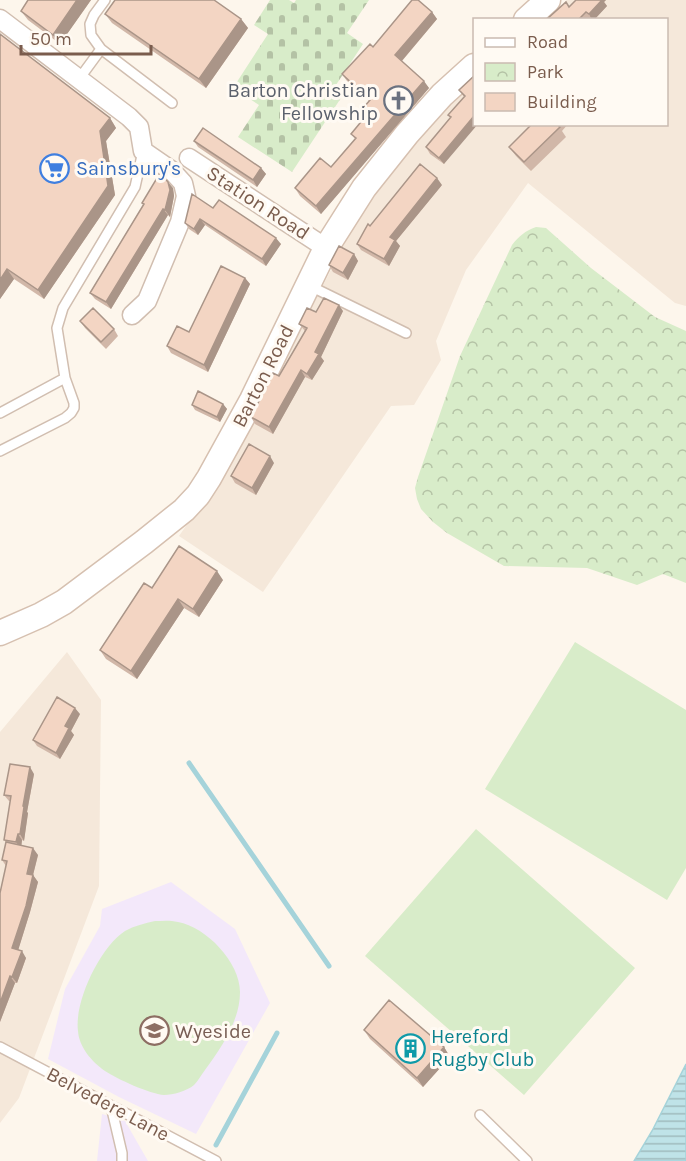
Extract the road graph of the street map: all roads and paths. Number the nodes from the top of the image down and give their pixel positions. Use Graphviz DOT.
graph roads {
  1 [pos="105,0"];
  2 [pos="548,0"];
  3 [pos="528,18"];
  4 [pos="0,19"];
  5 [pos="101,49"];
  6 [pos="473,67"];
  7 [pos="79,79"];
  8 [pos="172,103"];
  9 [pos="143,151"];
  10 [pos="189,158"];
  11 [pos="326,248"];
  12 [pos="308,285"];
  13 [pos="132,315"];
  14 [pos="406,333"];
  15 [pos="66,378"];
  16 [pos="0,413"];
  17 [pos="0,451"];
  18 [pos="0,633"];
  19 [pos="0,1047"];
  20 [pos="111,1106"];
  21 [pos="480,1115"];
  22 [pos="122,1161"];
  23 [pos="216,1161"];
  24 [pos="527,1161"];
  1 -- 5 [label="lane"];
  2 -- 3 [label="street"];
  4 -- 7 [label="street"];
  5 -- 7 [label="lane"];
  5 -- 8 [label="lane"];
  6 -- 11 [label="street, Barton Road"];
  7 -- 9 [label="street"];
  9 -- 13 [label="street"];
  9 -- 15 [label="lane"];
  10 -- 11 [label="street, Station Road"];
  11 -- 12 [label="street, Barton Road"];
  12 -- 14 [label="lane"];
  12 -- 18 [label="street, Barton Road"];
  15 -- 16 [label="lane"];
  15 -- 17 [label="lane"];
  19 -- 20 [label="lane, Belvedere Lane"];
  20 -- 22 [label="lane"];
  20 -- 23 [label="lane, Belvedere Lane"];
  21 -- 24 [label="lane"];
}
